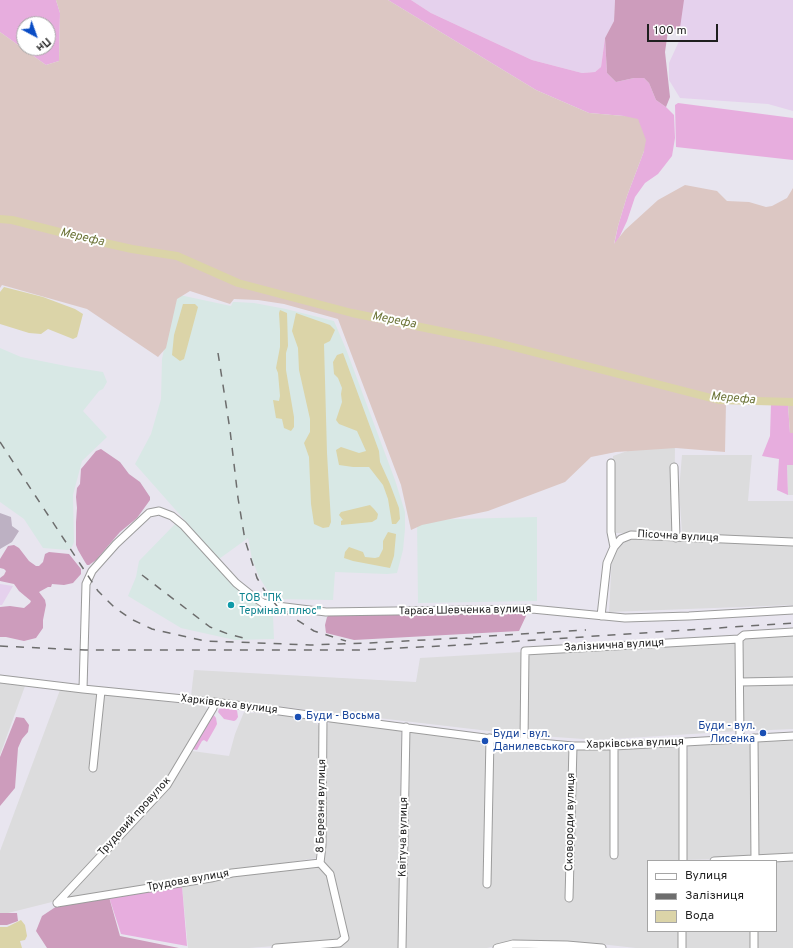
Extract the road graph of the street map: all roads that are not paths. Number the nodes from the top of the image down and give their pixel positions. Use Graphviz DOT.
graph roads {
  1 [pos="611,463"];
  2 [pos="674,467"];
  3 [pos="676,538"];
  4 [pos="793,542"];
  5 [pos="614,547"];
  6 [pos="793,610"];
  7 [pos="601,616"];
  8 [pos="793,632"];
  9 [pos="739,640"];
  10 [pos="4,679"];
  11 [pos="793,681"];
  12 [pos="740,682"];
  13 [pos="83,689"];
  14 [pos="101,691"];
  15 [pos="214,702"];
  16 [pos="323,718"];
  17 [pos="406,727"];
  18 [pos="793,736"];
  19 [pos="490,738"];
  20 [pos="754,738"];
  21 [pos="740,739"];
  22 [pos="524,742"];
  23 [pos="684,742"];
  24 [pos="573,746"];
  25 [pos="614,746"];
  26 [pos="93,768"];
  27 [pos="614,855"];
  28 [pos="793,858"];
  29 [pos="683,860"];
  30 [pos="755,860"];
  31 [pos="320,863"];
  32 [pos="487,884"];
  33 [pos="569,898"];
  34 [pos="57,903"];
  35 [pos="682,932"];
  36 [pos="754,932"];
  37 [pos="276,948"];
  38 [pos="402,948"];
  39 [pos="497,948"];
  40 [pos="602,948"];
  41 [pos="682,948"];
  42 [pos="754,948"];
  1 -- 5 [label="street"];
  2 -- 3 [label="street"];
  3 -- 4 [label="street, Пісочна вулиця"];
  3 -- 5 [label="street, Пісочна вулиця"];
  5 -- 7 [label="street"];
  6 -- 7 [label="street, Тараса Шевченка вулиця"];
  7 -- 13 [label="street, Тараса Шевченка вулиця"];
  8 -- 9 [label="street, Залізнична вулиця"];
  9 -- 12 [label="street"];
  9 -- 22 [label="street, Залізнична вулиця"];
  10 -- 13 [label="street, Харківська вулиця"];
  11 -- 12 [label="street"];
  12 -- 21 [label="street"];
  13 -- 14 [label="street, Харківська вулиця"];
  14 -- 15 [label="street, Харківська вулиця"];
  14 -- 26 [label="street"];
  15 -- 16 [label="street, Харківська вулиця"];
  15 -- 34 [label="street, Трудовий провулок"];
  16 -- 17 [label="street, Харківська вулиця"];
  16 -- 31 [label="street, 8 Березня вулиця"];
  17 -- 19 [label="street, Харківська вулиця"];
  17 -- 38 [label="street, Квітуча вулиця"];
  18 -- 20 [label="street, Харківська вулиця"];
  19 -- 22 [label="street, Харківська вулиця"];
  19 -- 32 [label="street"];
  20 -- 21 [label="street, Харківська вулиця"];
  20 -- 30 [label="street"];
  21 -- 23 [label="street, Харківська вулиця"];
  22 -- 24 [label="street, Харківська вулиця"];
  23 -- 25 [label="street, Харківська вулиця"];
  23 -- 29 [label="street"];
  24 -- 25 [label="street, Харківська вулиця"];
  24 -- 33 [label="street, Сковороди вулиця"];
  25 -- 27 [label="street"];
  28 -- 30 [label="street"];
  31 -- 34 [label="street, Трудова вулиця"];
  31 -- 37 [label="street, 8 Березня вулиця"];
  35 -- 41 [label="street"];
  36 -- 42 [label="street"];
  39 -- 40 [label="street"];
}
